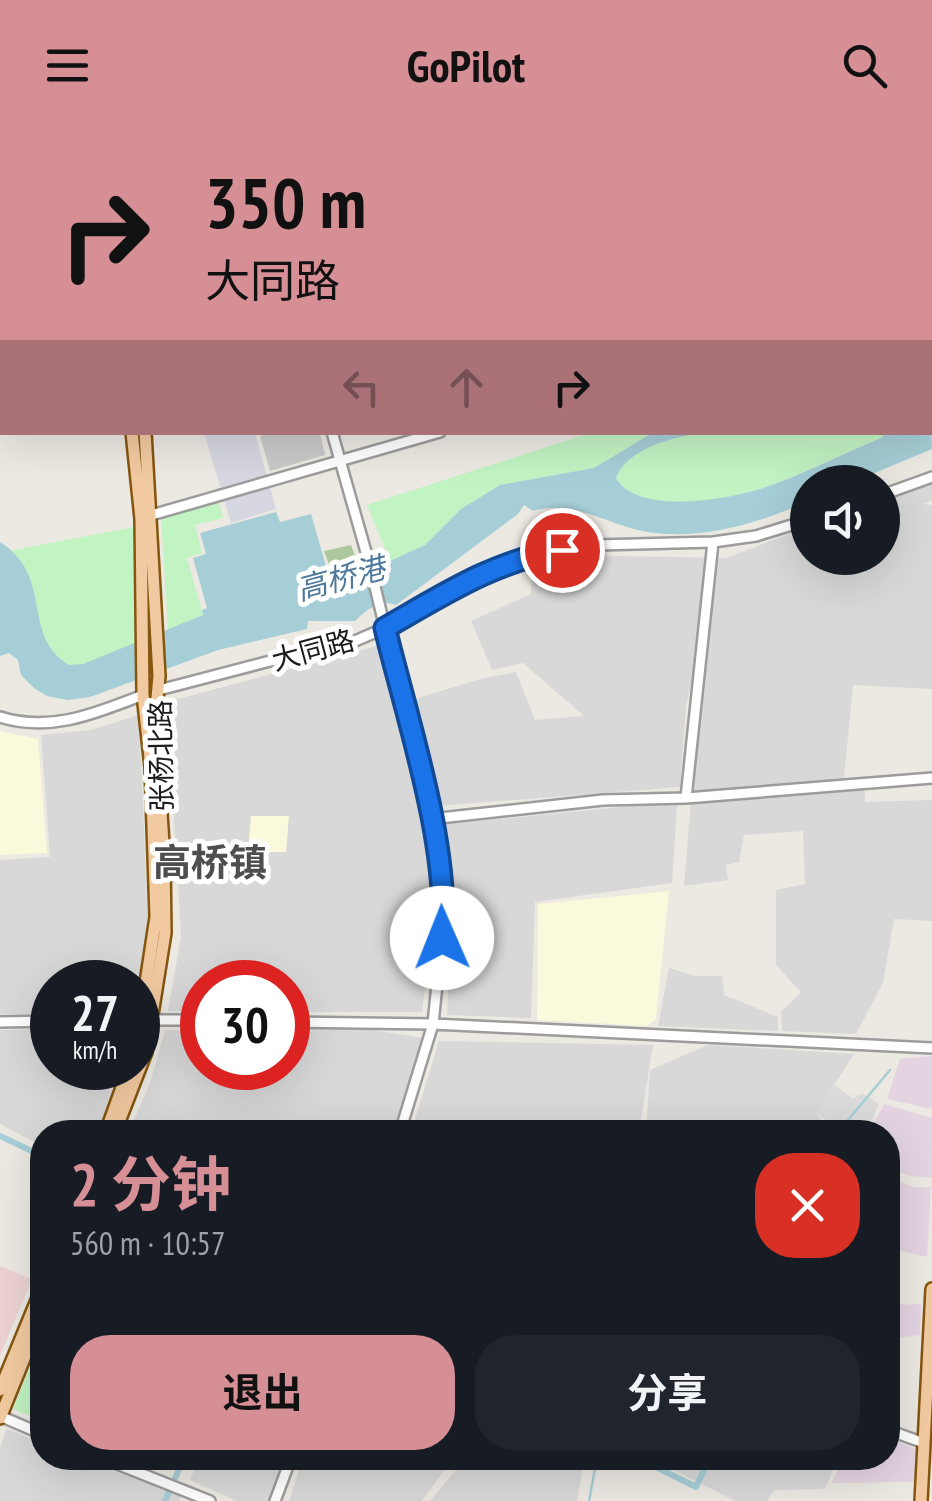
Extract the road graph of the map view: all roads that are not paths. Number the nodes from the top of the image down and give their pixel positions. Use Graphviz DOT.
graph roads {
  1 [pos="132,435"];
  2 [pos="145,435"];
  3 [pos="333,435"];
  4 [pos="429,435"];
  5 [pos="340,460"];
  6 [pos="932,477"];
  7 [pos="900,489"];
  8 [pos="146,517"];
  9 [pos="790,526"];
  10 [pos="712,542"];
  11 [pos="384,623"];
  12 [pos="159,690"];
  13 [pos="143,696"];
  14 [pos="0,717"];
  15 [pos="932,778"];
  16 [pos="686,798"];
  17 [pos="432,819"];
  18 [pos="151,960"];
  19 [pos="158,960"];
  20 [pos="0,1022"];
  21 [pos="30,1022"];
  22 [pos="310,1022"];
  23 [pos="433,1024"];
  24 [pos="932,1048"];
  25 [pos="121,1090"];
  26 [pos="131,1090"];
  27 [pos="110,1120"];
  28 [pos="120,1120"];
  29 [pos="404,1120"];
  30 [pos="932,1290"];
  31 [pos="30,1317"];
  32 [pos="30,1343"];
  33 [pos="0,1390"];
  34 [pos="932,1410"];
  35 [pos="0,1417"];
  36 [pos="30,1429"];
  37 [pos="900,1434"];
  38 [pos="924,1442"];
  39 [pos="132,1470"];
  40 [pos="286,1470"];
  41 [pos="210,1501"];
  42 [pos="276,1501"];
  43 [pos="924,1501"];
  1 -- 8 [label="main road, 张杨北路"];
  2 -- 8 [label="main road, 张杨北路"];
  3 -- 5 [label="street"];
  4 -- 5 [label="street"];
  5 -- 8 [label="street"];
  5 -- 11 [label="street"];
  6 -- 7 [label="street"];
  8 -- 12 [label="main road, 张杨北路"];
  8 -- 13 [label="main road, 张杨北路"];
  9 -- 10 [label="street, 大同路"];
  10 -- 11 [label="street, 大同路"];
  10 -- 16 [label="street"];
  11 -- 12 [label="street, 大同路"];
  11 -- 17 [label="street"];
  12 -- 13 [label="main road"];
  12 -- 19 [label="main road, 张杨北路"];
  13 -- 14 [label="street"];
  13 -- 18 [label="main road, 张杨北路"];
  15 -- 16 [label="street"];
  16 -- 17 [label="street"];
  17 -- 23 [label="street"];
  20 -- 21 [label="street"];
  22 -- 23 [label="street"];
  23 -- 24 [label="street"];
  23 -- 29 [label="street"];
  25 -- 27 [label="main road"];
  26 -- 28 [label="main road, 张杨北路"];
  30 -- 38 [label="main road"];
  31 -- 33 [label="main road"];
  32 -- 35 [label="main road"];
  34 -- 43 [label="main road"];
  35 -- 36 [label="street"];
  37 -- 38 [label="street"];
  38 -- 43 [label="main road"];
  39 -- 41 [label="street"];
  40 -- 42 [label="street"];
}
